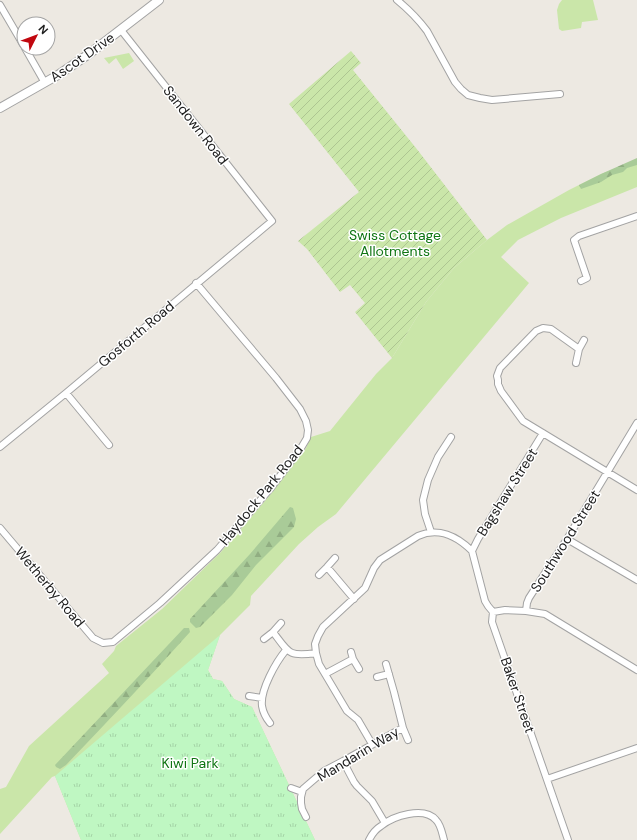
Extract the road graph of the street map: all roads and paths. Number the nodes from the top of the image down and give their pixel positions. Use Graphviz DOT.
graph roads {
  1 [pos="159,0"];
  2 [pos="397,0"];
  3 [pos="0,5"];
  4 [pos="121,30"];
  5 [pos="16,33"];
  6 [pos="30,56"];
  7 [pos="46,83"];
  8 [pos="560,94"];
  9 [pos="0,108"];
  10 [pos="637,216"];
  11 [pos="272,221"];
  12 [pos="581,281"];
  13 [pos="196,283"];
  14 [pos="584,340"];
  15 [pos="579,349"];
  16 [pos="576,363"];
  17 [pos="66,393"];
  18 [pos="637,423"];
  19 [pos="544,433"];
  20 [pos="451,437"];
  21 [pos="109,445"];
  22 [pos="0,448"];
  23 [pos="607,472"];
  24 [pos="637,490"];
  25 [pos="0,528"];
  26 [pos="431,532"];
  27 [pos="567,538"];
  28 [pos="472,551"];
  29 [pos="335,558"];
  30 [pos="327,567"];
  31 [pos="319,574"];
  32 [pos="637,580"];
  33 [pos="354,599"];
  34 [pos="526,611"];
  35 [pos="493,612"];
  36 [pos="280,624"];
  37 [pos="272,632"];
  38 [pos="264,639"];
  39 [pos="103,643"];
  40 [pos="286,650"];
  41 [pos="351,652"];
  42 [pos="316,653"];
  43 [pos="353,659"];
  44 [pos="386,664"];
  45 [pos="359,668"];
  46 [pos="637,670"];
  47 [pos="325,674"];
  48 [pos="389,674"];
  49 [pos="377,677"];
  50 [pos="249,696"];
  51 [pos="262,698"];
  52 [pos="270,722"];
  53 [pos="403,728"];
  54 [pos="408,740"];
  55 [pos="372,744"];
  56 [pos="637,748"];
  57 [pos="343,761"];
  58 [pos="547,779"];
  59 [pos="291,788"];
  60 [pos="302,792"];
  61 [pos="306,818"];
  62 [pos="385,823"];
  63 [pos="369,840"];
  64 [pos="444,840"];
  65 [pos="568,840"];
  1 -- 4 [label="street, Ascot Drive"];
  2 -- 8 [label="street"];
  3 -- 5 [label="street"];
  4 -- 7 [label="street, Ascot Drive"];
  4 -- 11 [label="street, Sandown Road"];
  6 -- 7 [label="street"];
  7 -- 9 [label="street, Ascot Drive"];
  10 -- 12 [label="street"];
  11 -- 13 [label="street, Gosforth Road"];
  13 -- 17 [label="street, Gosforth Road"];
  13 -- 39 [label="street, Haydock Park Road"];
  14 -- 15 [label="street"];
  15 -- 16 [label="street"];
  15 -- 19 [label="street"];
  17 -- 21 [label="street"];
  17 -- 22 [label="street, Gosforth Road"];
  18 -- 23 [label="street, Southwood Street"];
  19 -- 23 [label="street"];
  19 -- 28 [label="street, Bagshaw Street"];
  20 -- 26 [label="street"];
  23 -- 24 [label="street"];
  23 -- 27 [label="street, Southwood Street"];
  25 -- 39 [label="street, Wetherby Road"];
  26 -- 28 [label="street"];
  26 -- 33 [label="street"];
  27 -- 32 [label="street"];
  27 -- 34 [label="street, Southwood Street"];
  28 -- 35 [label="street, Baker Street"];
  29 -- 30 [label="street"];
  30 -- 31 [label="street"];
  30 -- 33 [label="street"];
  33 -- 42 [label="street"];
  34 -- 35 [label="street"];
  34 -- 46 [label="street"];
  35 -- 58 [label="street, Baker Street"];
  36 -- 37 [label="street"];
  37 -- 38 [label="street"];
  37 -- 40 [label="street"];
  40 -- 42 [label="street"];
  40 -- 51 [label="street"];
  41 -- 43 [label="street"];
  42 -- 47 [label="street"];
  43 -- 45 [label="street"];
  43 -- 47 [label="street"];
  44 -- 48 [label="street, Mandarin Way"];
  47 -- 55 [label="street"];
  48 -- 49 [label="street"];
  48 -- 53 [label="street, Mandarin Way"];
  50 -- 51 [label="street"];
  51 -- 52 [label="street"];
  53 -- 54 [label="street"];
  53 -- 55 [label="street, Mandarin Way"];
  55 -- 57 [label="street, Mandarin Way"];
  56 -- 58 [label="street"];
  57 -- 60 [label="street, Mandarin Way"];
  57 -- 62 [label="street"];
  58 -- 65 [label="street, Baker Street"];
  59 -- 60 [label="street"];
  60 -- 61 [label="street"];
  62 -- 63 [label="street"];
  62 -- 64 [label="street"];
}
